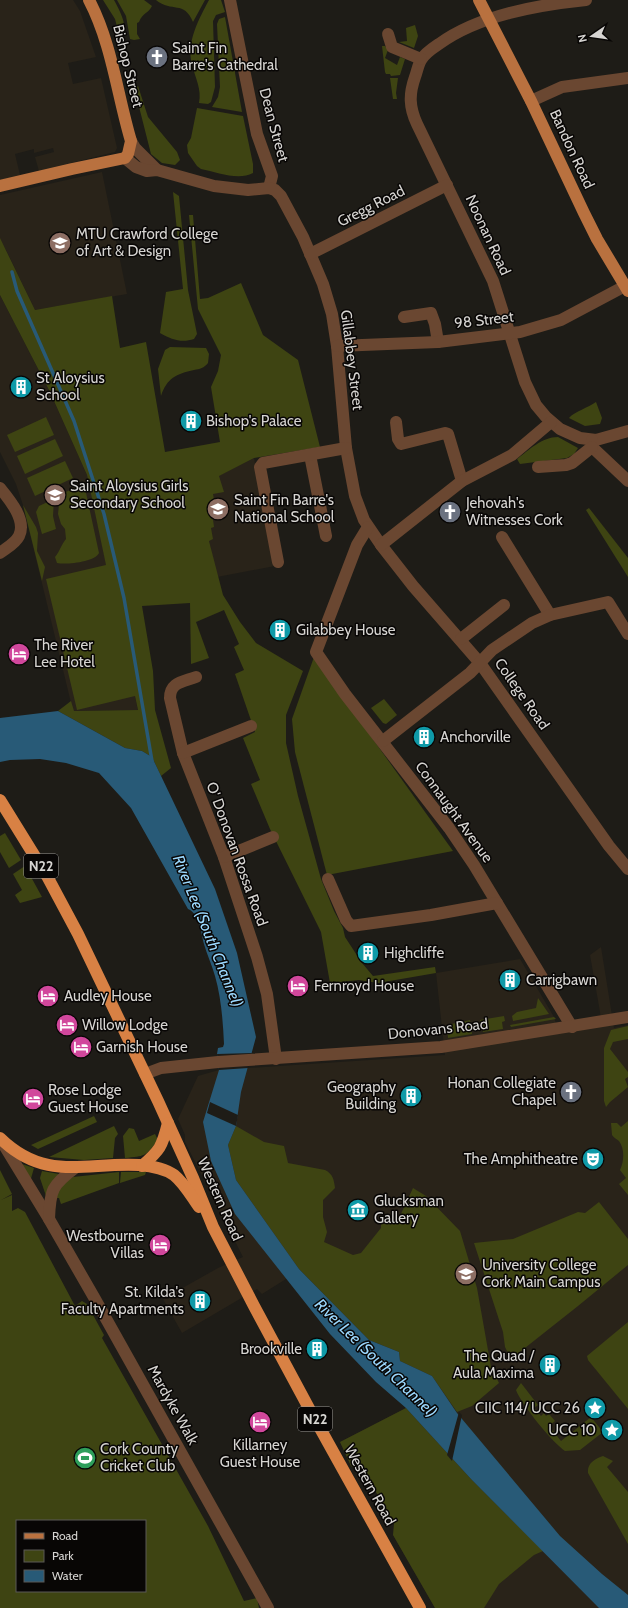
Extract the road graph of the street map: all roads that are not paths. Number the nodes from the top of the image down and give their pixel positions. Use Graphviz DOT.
graph roads {
  1 [pos="89,0"];
  2 [pos="230,0"];
  3 [pos="479,0"];
  4 [pos="586,0"];
  5 [pos="560,1"];
  6 [pos="489,18"];
  7 [pos="388,34"];
  8 [pos="421,59"];
  9 [pos="628,78"];
  10 [pos="531,101"];
  11 [pos="131,142"];
  12 [pos="125,158"];
  13 [pos="157,170"];
  14 [pos="447,185"];
  15 [pos="0,186"];
  16 [pos="269,188"];
  17 [pos="310,254"];
  18 [pos="626,288"];
  19 [pos="404,317"];
  20 [pos="510,334"];
  21 [pos="438,342"];
  22 [pos="337,346"];
  23 [pos="396,422"];
  24 [pos="551,422"];
  25 [pos="628,430"];
  26 [pos="592,443"];
  27 [pos="346,448"];
  28 [pos="310,455"];
  29 [pos="538,467"];
  30 [pos="462,481"];
  31 [pos="628,481"];
  32 [pos="0,488"];
  33 [pos="368,527"];
  34 [pos="326,536"];
  35 [pos="502,537"];
  36 [pos="381,545"];
  37 [pos="0,553"];
  38 [pos="278,562"];
  39 [pos="504,605"];
  40 [pos="550,615"];
  41 [pos="628,634"];
  42 [pos="461,639"];
  43 [pos="480,663"];
  44 [pos="196,677"];
  45 [pos="251,726"];
  46 [pos="382,741"];
  47 [pos="183,753"];
  48 [pos="0,800"];
  49 [pos="273,837"];
  50 [pos="224,857"];
  51 [pos="628,869"];
  52 [pos="328,879"];
  53 [pos="497,903"];
  54 [pos="628,1017"];
  55 [pos="572,1027"];
  56 [pos="276,1058"];
  57 [pos="145,1074"];
  58 [pos="168,1123"];
  59 [pos="0,1138"];
  60 [pos="142,1166"];
  61 [pos="75,1168"];
  62 [pos="49,1219"];
  63 [pos="213,1227"];
  64 [pos="268,1608"];
  65 [pos="420,1608"];
  1 -- 11 [label="main road, Bishop Street"];
  2 -- 16 [label="street, Dean Street"];
  3 -- 6 [label="main road, Bandon Road"];
  4 -- 5 [label="street"];
  5 -- 6 [label="street"];
  6 -- 8 [label="street"];
  6 -- 10 [label="main road, Bandon Road"];
  7 -- 8 [label="street"];
  8 -- 14 [label="street, Noonan Road"];
  9 -- 10 [label="street"];
  10 -- 18 [label="main road, Bandon Road"];
  11 -- 12 [label="main road"];
  11 -- 13 [label="street, Bishop Street"];
  12 -- 13 [label="street, Bishop Street"];
  12 -- 15 [label="main road"];
  13 -- 16 [label="street, Bishop Street"];
  14 -- 17 [label="street, Gregg Road"];
  14 -- 20 [label="street, Noonan Road"];
  16 -- 17 [label="street, Gillabbey Street"];
  17 -- 22 [label="street, Gillabbey Street"];
  18 -- 20 [label="street, 98 Street"];
  19 -- 21 [label="street"];
  20 -- 21 [label="street, 98 Street"];
  20 -- 24 [label="street, Noonan Road"];
  21 -- 22 [label="street, 98 Street"];
  22 -- 27 [label="street, Gillabbey Street"];
  23 -- 30 [label="street"];
  24 -- 26 [label="street, Noonan Road"];
  24 -- 30 [label="street"];
  25 -- 26 [label="street"];
  26 -- 29 [label="street"];
  26 -- 31 [label="street"];
  27 -- 28 [label="street"];
  27 -- 33 [label="street, Gillabbey Street"];
  28 -- 34 [label="street"];
  28 -- 38 [label="street"];
  30 -- 36 [label="street"];
  32 -- 37 [label="street"];
  33 -- 36 [label="street, Gillabbey Street"];
  33 -- 46 [label="street, Connaught Avenue"];
  35 -- 40 [label="street"];
  36 -- 42 [label="street, College Road"];
  39 -- 42 [label="street"];
  40 -- 41 [label="street"];
  40 -- 43 [label="street"];
  42 -- 43 [label="street, College Road"];
  43 -- 46 [label="street"];
  43 -- 51 [label="street, College Road"];
  44 -- 47 [label="street, O' Donovan Rossa Road"];
  45 -- 47 [label="street"];
  46 -- 53 [label="street, Connaught Avenue"];
  47 -- 50 [label="street, O' Donovan Rossa Road"];
  48 -- 57 [label="highway, Western Road / N22"];
  49 -- 50 [label="street"];
  50 -- 56 [label="street, O' Donovan Rossa Road"];
  52 -- 53 [label="street"];
  53 -- 55 [label="street, Connaught Avenue"];
  54 -- 55 [label="street, Donovans Road"];
  55 -- 56 [label="street, Donovans Road"];
  56 -- 57 [label="street, Donovans Road"];
  57 -- 58 [label="highway, Western Road / N22"];
  58 -- 60 [label="highway"];
  58 -- 63 [label="highway, Western Road / N22"];
  59 -- 61 [label="highway, Mardyke Walk / N22"];
  59 -- 62 [label="street, Mardyke Walk"];
  60 -- 61 [label="highway, Mardyke Walk / N22"];
  60 -- 63 [label="highway, N22"];
  61 -- 62 [label="street"];
  62 -- 64 [label="street, Mardyke Walk"];
  63 -- 65 [label="highway, Western Road / N22"];
}
